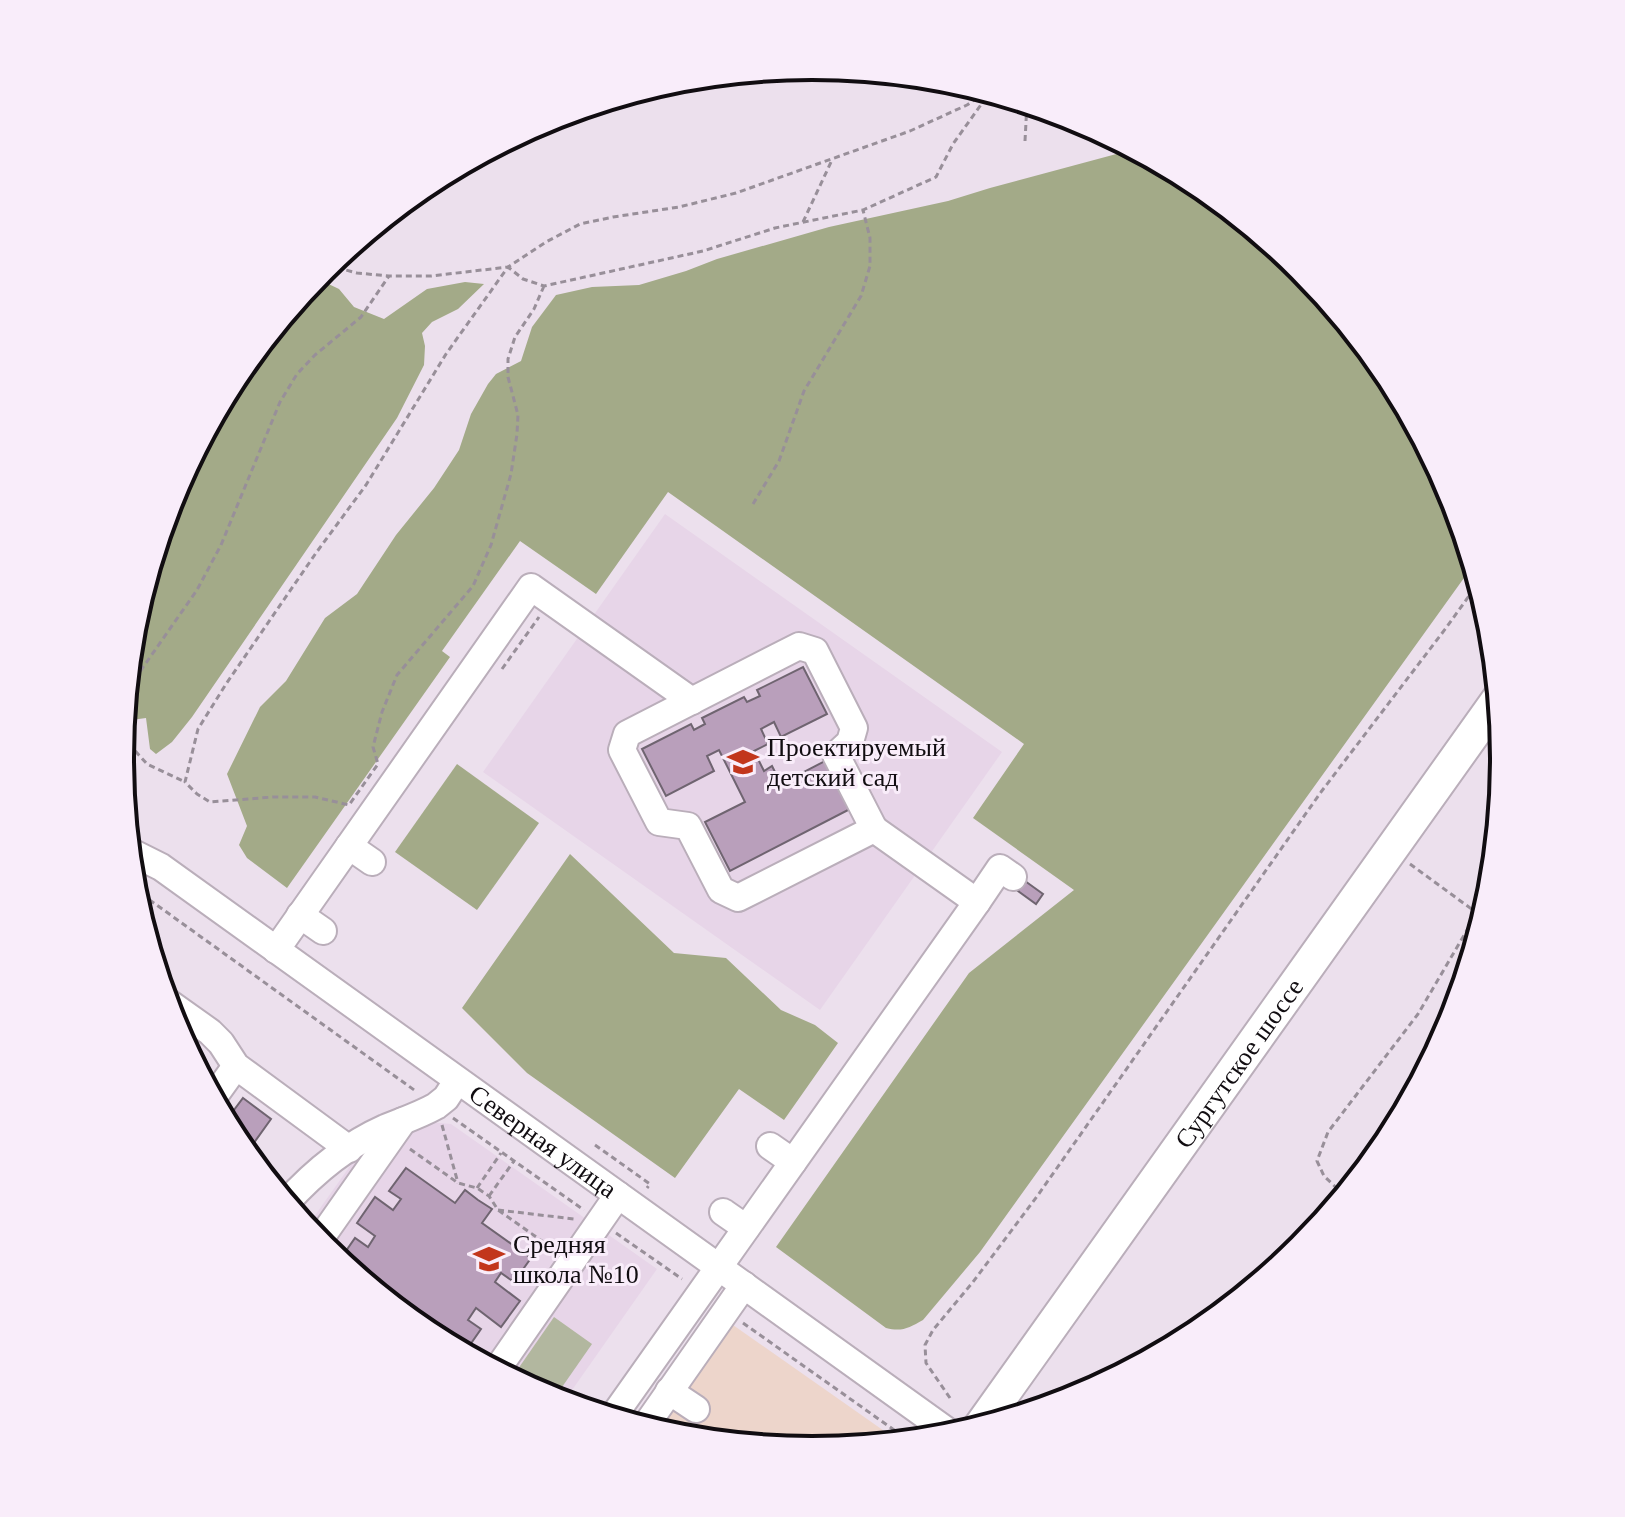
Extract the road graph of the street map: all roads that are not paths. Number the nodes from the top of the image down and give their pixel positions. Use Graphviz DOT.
graph roads {
  1 [pos="692,701"];
  2 [pos="1490,711"];
  3 [pos="874,829"];
  4 [pos="349,846"];
  5 [pos="142,857"];
  6 [pos="372,862"];
  7 [pos="1013,877"];
  8 [pos="977,902"];
  9 [pos="300,915"];
  10 [pos="323,931"];
  11 [pos="276,950"];
  12 [pos="184,1014"];
  13 [pos="236,1066"];
  14 [pos="457,1081"];
  15 [pos="220,1088"];
  16 [pos="398,1128"];
  17 [pos="770,1146"];
  18 [pos="349,1149"];
  19 [pos="793,1162"];
  20 [pos="293,1195"];
  21 [pos="618,1195"];
  22 [pos="723,1212"];
  23 [pos="746,1228"];
  24 [pos="326,1231"];
  25 [pos="719,1267"];
  26 [pos="744,1285"];
  27 [pos="502,1362"];
  28 [pos="669,1391"];
  29 [pos="619,1408"];
  30 [pos="696,1409"];
  31 [pos="989,1414"];
  32 [pos="651,1417"];
  33 [pos="939,1425"];
  1 -- 3 [label="street"];
  1 -- 3 [label="street"];
  1 -- 4 [label="street"];
  2 -- 31 [label="main road, Сургутское шоссе"];
  3 -- 8 [label="street"];
  4 -- 6 [label="street"];
  4 -- 9 [label="street"];
  5 -- 11 [label="street, Северная улица"];
  7 -- 8 [label="street"];
  8 -- 19 [label="street"];
  9 -- 10 [label="street"];
  9 -- 11 [label="street"];
  11 -- 14 [label="street, Северная улица"];
  12 -- 13 [label="street"];
  13 -- 15 [label="street"];
  13 -- 18 [label="street"];
  14 -- 16 [label="street"];
  14 -- 21 [label="street, Северная улица"];
  16 -- 18 [label="street"];
  16 -- 24 [label="street"];
  17 -- 19 [label="street"];
  18 -- 20 [label="street"];
  19 -- 23 [label="street"];
  21 -- 25 [label="street, Северная улица"];
  21 -- 27 [label="street"];
  22 -- 23 [label="street"];
  23 -- 25 [label="street"];
  25 -- 26 [label="street, Северная улица"];
  25 -- 29 [label="street"];
  26 -- 28 [label="street"];
  26 -- 33 [label="street, Северная улица"];
  28 -- 30 [label="street"];
  28 -- 32 [label="street"];
}
